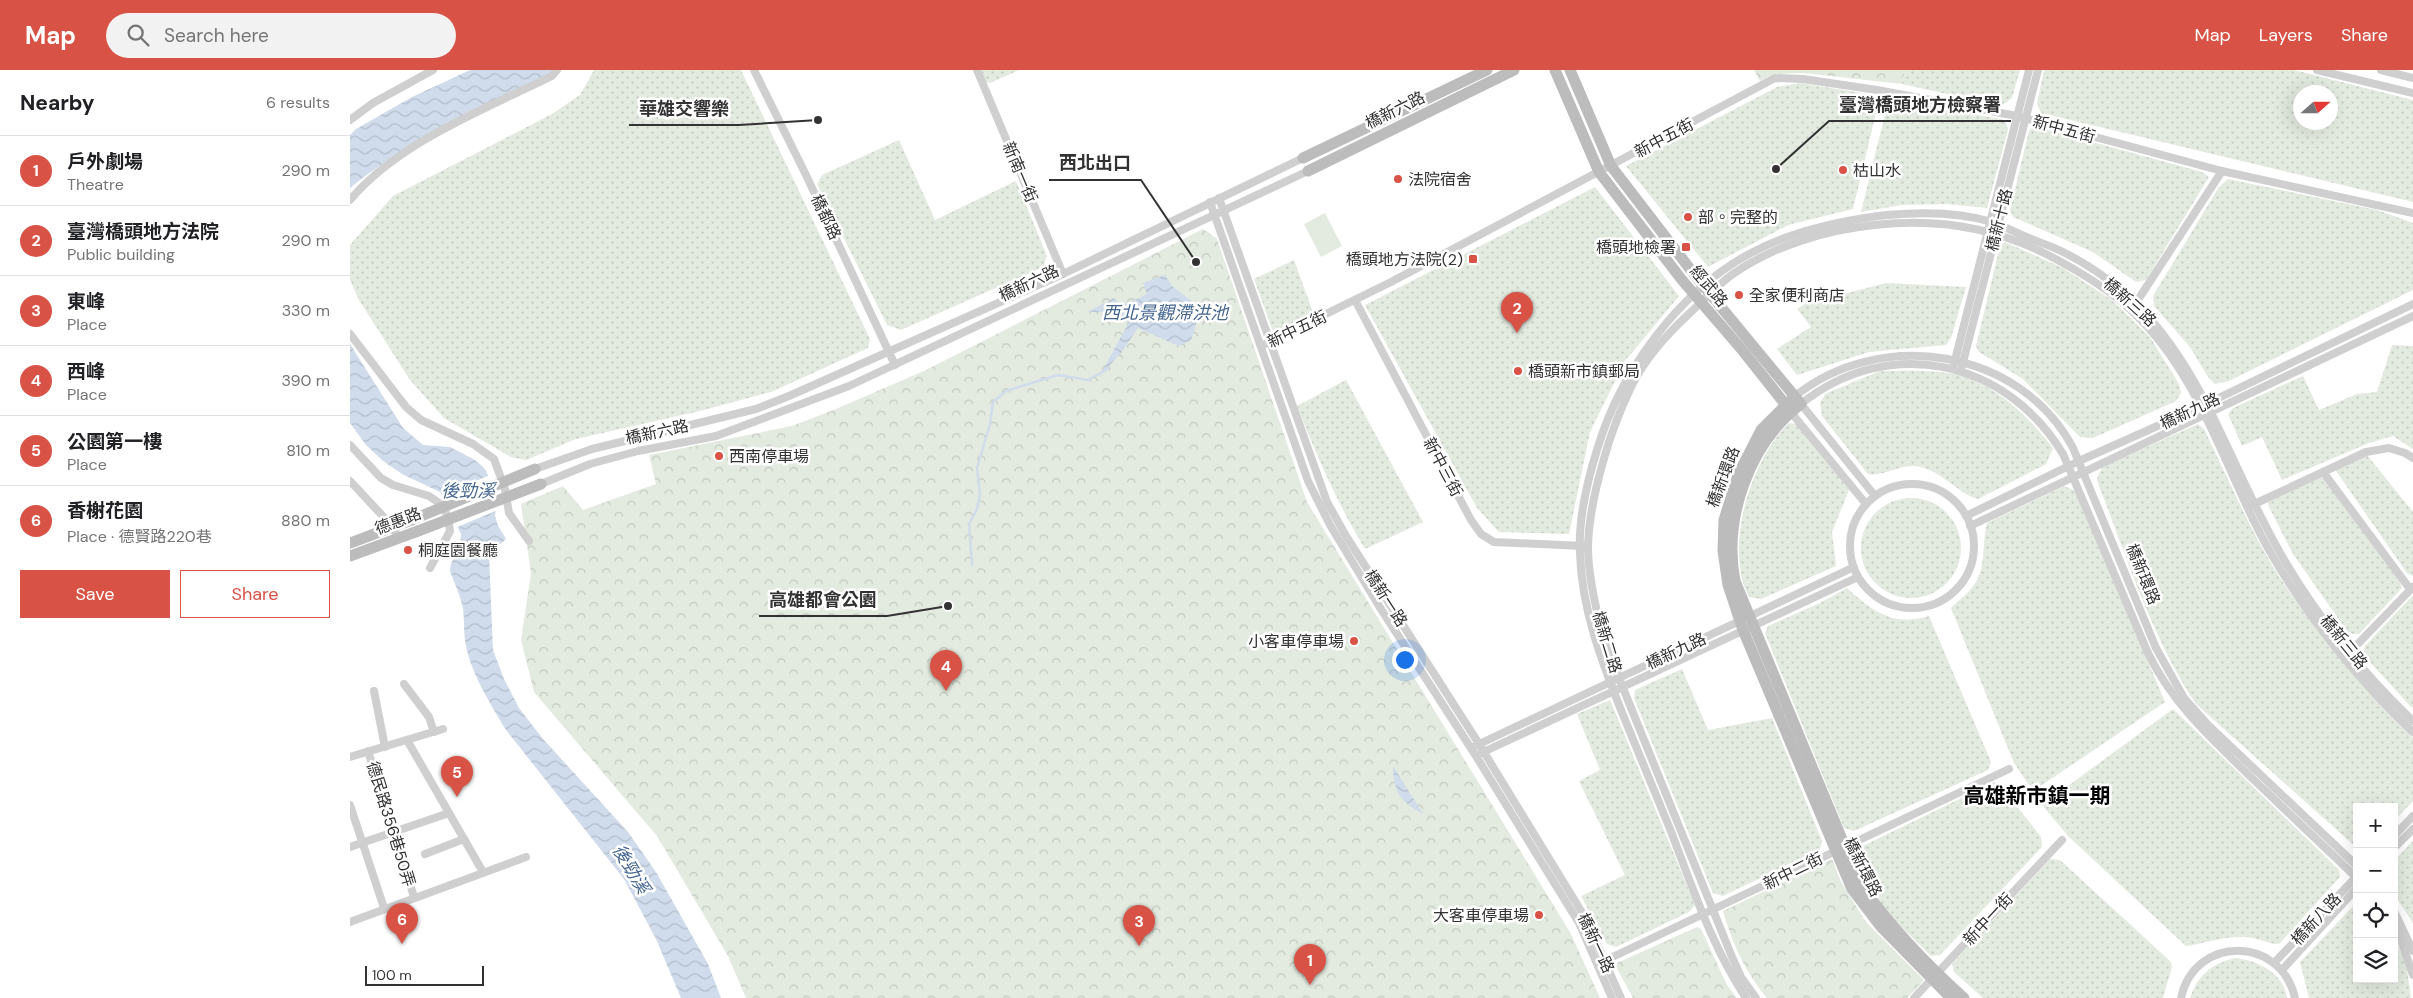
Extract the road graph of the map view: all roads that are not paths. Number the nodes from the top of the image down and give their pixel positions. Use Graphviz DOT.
graph roads {
  1 [pos="434,70"];
  2 [pos="557,70"];
  3 [pos="754,70"];
  4 [pos="977,70"];
  5 [pos="1487,70"];
  6 [pos="1514,70"];
  7 [pos="1555,70"];
  8 [pos="1570,70"];
  9 [pos="2029,70"];
  10 [pos="2038,70"];
  11 [pos="2317,70"];
  12 [pos="2381,70"];
  13 [pos="2413,78"];
  14 [pos="2413,93"];
  15 [pos="2017,116"];
  16 [pos="2026,118"];
  17 [pos="350,120"];
  18 [pos="1303,158"];
  19 [pos="1612,166"];
  20 [pos="1308,171"];
  21 [pos="2222,171"];
  22 [pos="1599,172"];
  23 [pos="1218,198"];
  24 [pos="350,200"];
  25 [pos="1210,202"];
  26 [pos="1219,212"];
  27 [pos="2413,213"];
  28 [pos="1990,222"];
  29 [pos="1998,225"];
  30 [pos="1992,232"];
  31 [pos="1063,274"];
  32 [pos="1707,291"];
  33 [pos="1697,299"];
  34 [pos="1355,300"];
  35 [pos="2413,304"];
  36 [pos="2134,307"];
  37 [pos="2405,308"];
  38 [pos="2413,316"];
  39 [pos="350,334"];
  40 [pos="1265,345"];
  41 [pos="890,353"];
  42 [pos="1959,360"];
  43 [pos="894,365"];
  44 [pos="1957,369"];
  45 [pos="1798,401"];
  46 [pos="2208,403"];
  47 [pos="2200,406"];
  48 [pos="1788,408"];
  49 [pos="2208,414"];
  50 [pos="350,444"];
  51 [pos="2413,458"];
  52 [pos="2079,461"];
  53 [pos="2069,466"];
  54 [pos="535,469"];
  55 [pos="2084,471"];
  56 [pos="2324,472"];
  57 [pos="2074,476"];
  58 [pos="350,480"];
  59 [pos="541,484"];
  60 [pos="1875,496"];
  61 [pos="1866,504"];
  62 [pos="2251,506"];
  63 [pos="1966,516"];
  64 [pos="1970,526"];
  65 [pos="393,527"];
  66 [pos="398,538"];
  67 [pos="529,541"];
  68 [pos="350,543"];
  69 [pos="1580,545"];
  70 [pos="1589,546"];
  71 [pos="350,556"];
  72 [pos="1854,567"];
  73 [pos="430,568"];
  74 [pos="1858,577"];
  75 [pos="2412,588"];
  76 [pos="1746,624"];
  77 [pos="2348,655"];
  78 [pos="1618,678"];
  79 [pos="1610,682"];
  80 [pos="404,684"];
  81 [pos="1622,687"];
  82 [pos="374,691"];
  83 [pos="1614,691"];
  84 [pos="2413,720"];
  85 [pos="443,729"];
  86 [pos="434,732"];
  87 [pos="2413,732"];
  88 [pos="407,740"];
  89 [pos="1479,744"];
  90 [pos="385,747"];
  91 [pos="1471,747"];
  92 [pos="368,752"];
  93 [pos="1484,752"];
  94 [pos="1476,756"];
  95 [pos="350,757"];
  96 [pos="2009,768"];
  97 [pos="350,805"];
  98 [pos="449,813"];
  99 [pos="2413,816"];
  100 [pos="2413,829"];
  101 [pos="394,832"];
  102 [pos="2398,832"];
  103 [pos="464,839"];
  104 [pos="2062,840"];
  105 [pos="362,843"];
  106 [pos="2398,844"];
  107 [pos="350,847"];
  108 [pos="1840,849"];
  109 [pos="425,854"];
  110 [pos="526,857"];
  111 [pos="2353,862"];
  112 [pos="483,872"];
  113 [pos="2353,874"];
  114 [pos="2353,880"];
  115 [pos="2353,892"];
  116 [pos="414,897"];
  117 [pos="384,908"];
  118 [pos="1712,909"];
  119 [pos="1704,914"];
  120 [pos="2398,919"];
  121 [pos="350,922"];
  122 [pos="2398,936"];
  123 [pos="2413,951"];
  124 [pos="1605,960"];
  125 [pos="2274,963"];
  126 [pos="1597,965"];
  127 [pos="2282,970"];
  128 [pos="2413,975"];
  129 [pos="1934,976"];
  130 [pos="1612,998"];
  131 [pos="1621,998"];
  132 [pos="1746,998"];
  133 [pos="1756,998"];
  134 [pos="1914,998"];
  135 [pos="1951,998"];
  136 [pos="1964,998"];
  137 [pos="2181,998"];
  138 [pos="2295,998"];
  1 -- 17 [label="street"];
  2 -- 24 [label="street"];
  3 -- 41 [label="street, 橋都路"];
  4 -- 31 [label="street, 新南一街"];
  5 -- 18 [label="street, 橋新六路"];
  6 -- 20 [label="street, 橋新六路"];
  7 -- 22 [label="street, 經武路"];
  8 -- 19 [label="street, 經武路"];
  9 -- 15 [label="street, 橋新十路"];
  10 -- 16 [label="street, 橋新十路"];
  11 -- 14 [label="street"];
  12 -- 13 [label="street"];
  15 -- 16 [label="street, 新中五街"];
  15 -- 19 [label="street, 新中五街"];
  15 -- 28 [label="street, 橋新十路"];
  16 -- 21 [label="street, 新中五街"];
  16 -- 29 [label="street, 橋新十路"];
  18 -- 23 [label="street, 橋新六路"];
  19 -- 22 [label="street, 新中五街"];
  19 -- 32 [label="street, 經武路"];
  20 -- 26 [label="street, 橋新六路"];
  21 -- 27 [label="street, 新中五街"];
  21 -- 36 [label="street"];
  22 -- 33 [label="street, 經武路"];
  22 -- 34 [label="street, 新中五街"];
  23 -- 25 [label="street, 橋新六路"];
  23 -- 26 [label="street, 橋新一路"];
  25 -- 26 [label="street, 橋新一路"];
  25 -- 31 [label="street, 橋新六路"];
  26 -- 40 [label="street, 橋新一路"];
  26 -- 43 [label="street, 橋新六路"];
  28 -- 29 [label="street, 橋新三路"];
  28 -- 30 [label="street, 橋新十路"];
  28 -- 32 [label="street, 橋新三路"];
  29 -- 30 [label="street, 橋新十路"];
  29 -- 36 [label="street, 橋新三路"];
  30 -- 32 [label="street, 橋新三路"];
  30 -- 36 [label="street, 橋新三路"];
  30 -- 42 [label="street, 橋新十路"];
  31 -- 41 [label="street, 橋新六路"];
  32 -- 33 [label="street, 橋新二路"];
  32 -- 45 [label="street, 經武路"];
  33 -- 48 [label="street, 經武路"];
  33 -- 69 [label="street, 橋新二路"];
  33 -- 70 [label="street, 橋新二路"];
  34 -- 40 [label="street, 新中五街"];
  34 -- 69 [label="street, 新中三街"];
  35 -- 37 [label="street, 橋新九路"];
  36 -- 46 [label="street, 橋新三路"];
  36 -- 47 [label="street, 橋新三路"];
  37 -- 38 [label="street"];
  37 -- 46 [label="street, 橋新九路"];
  38 -- 49 [label="street, 橋新九路"];
  39 -- 67 [label="street"];
  40 -- 89 [label="street, 橋新一路"];
  40 -- 91 [label="street, 橋新一路"];
  41 -- 43 [label="street, 橋都路"];
  41 -- 54 [label="street, 橋新六路"];
  42 -- 44 [label="street, 橋新十路"];
  42 -- 45 [label="street, 橋新環路"];
  42 -- 52 [label="street, 橋新環路"];
  43 -- 59 [label="street, 橋新六路"];
  44 -- 45 [label="street, 橋新環路"];
  44 -- 53 [label="street, 橋新環路"];
  45 -- 48 [label="street, 橋新環路"];
  45 -- 60 [label="street, 經武路"];
  46 -- 47 [label="street, 橋新九路"];
  46 -- 49 [label="street, 橋新三路"];
  47 -- 49 [label="street, 橋新三路"];
  47 -- 52 [label="street, 橋新九路"];
  48 -- 61 [label="street, 經武路"];
  48 -- 76 [label="street, 橋新環路"];
  49 -- 55 [label="street, 橋新九路"];
  49 -- 62 [label="street, 橋新三路"];
  50 -- 73 [label="street"];
  51 -- 56 [label="street"];
  52 -- 53 [label="street, 橋新九路"];
  52 -- 55 [label="street, 橋新環路"];
  53 -- 57 [label="street, 橋新環路"];
  53 -- 63 [label="street, 橋新九路"];
  54 -- 65 [label="street, 德惠路, bridge"];
  55 -- 57 [label="street, 橋新九路"];
  55 -- 111 [label="street, 橋新環路"];
  56 -- 62 [label="street"];
  56 -- 75 [label="street"];
  57 -- 64 [label="street, 橋新九路"];
  57 -- 113 [label="street, 橋新環路"];
  58 -- 65 [label="street"];
  59 -- 66 [label="street, 德惠路, bridge"];
  60 -- 61 [label="street"];
  60 -- 63 [label="street"];
  61 -- 72 [label="street"];
  62 -- 77 [label="street, 橋新三路"];
  63 -- 64 [label="street"];
  64 -- 74 [label="street"];
  65 -- 66 [label="street"];
  65 -- 68 [label="street, 德惠路"];
  66 -- 71 [label="street, 德惠路"];
  69 -- 70 [label="street, 新中三街"];
  69 -- 79 [label="street, 橋新二路"];
  70 -- 78 [label="street, 橋新二路"];
  72 -- 74 [label="street"];
  72 -- 76 [label="street, 橋新九路"];
  74 -- 76 [label="street, 橋新九路"];
  75 -- 77 [label="street"];
  76 -- 78 [label="street, 橋新九路"];
  76 -- 81 [label="street, 橋新九路"];
  76 -- 108 [label="street, 橋新環路"];
  77 -- 84 [label="street, 橋新三路"];
  77 -- 87 [label="street, 橋新三路"];
  78 -- 79 [label="street, 橋新九路"];
  78 -- 81 [label="street, 橋新二路"];
  79 -- 83 [label="street, 橋新二路"];
  79 -- 89 [label="street, 橋新九路"];
  80 -- 86 [label="street"];
  81 -- 83 [label="street, 橋新九路"];
  81 -- 118 [label="street, 橋新二路"];
  82 -- 90 [label="street"];
  83 -- 93 [label="street, 橋新九路"];
  83 -- 119 [label="street, 橋新二路"];
  85 -- 86 [label="street"];
  86 -- 88 [label="street"];
  88 -- 90 [label="street"];
  88 -- 98 [label="street"];
  89 -- 91 [label="street, 橋新九路"];
  89 -- 93 [label="street, 橋新一路"];
  90 -- 92 [label="street"];
  91 -- 94 [label="street, 橋新一路"];
  92 -- 95 [label="street"];
  92 -- 101 [label="street, 德民路356巷50弄"];
  93 -- 94 [label="street, 橋新九路"];
  93 -- 124 [label="street, 橋新一路"];
  94 -- 126 [label="street, 橋新一路"];
  96 -- 108 [label="street, 新中二街"];
  97 -- 105 [label="street"];
  98 -- 101 [label="street"];
  98 -- 103 [label="street"];
  99 -- 102 [label="street"];
  100 -- 106 [label="street"];
  101 -- 105 [label="street"];
  101 -- 116 [label="street, 德民路356巷50弄"];
  103 -- 109 [label="street"];
  103 -- 112 [label="street"];
  104 -- 129 [label="street, 新中一街"];
  105 -- 107 [label="street"];
  105 -- 117 [label="street"];
  108 -- 118 [label="street, 新中二街"];
  108 -- 129 [label="street, 橋新環路"];
  110 -- 112 [label="street"];
  112 -- 116 [label="street"];
  114 -- 125 [label="street, 橋新八路"];
  115 -- 127 [label="street, 橋新八路"];
  116 -- 117 [label="street"];
  117 -- 121 [label="street"];
  118 -- 119 [label="street, 新中二街"];
  118 -- 133 [label="street, 橋新二路"];
  119 -- 124 [label="street, 新中二街"];
  119 -- 132 [label="street, 橋新二路"];
  120 -- 123 [label="street"];
  122 -- 128 [label="street"];
  124 -- 126 [label="street, 新中二街"];
  124 -- 131 [label="street, 橋新一路"];
  125 -- 127 [label="street"];
  125 -- 137 [label="street"];
  126 -- 130 [label="street, 橋新一路"];
  127 -- 138 [label="street"];
  129 -- 134 [label="street, 新中一街"];
  129 -- 135 [label="street, 橋新環路"];
  129 -- 136 [label="street, 橋新環路"];
}
